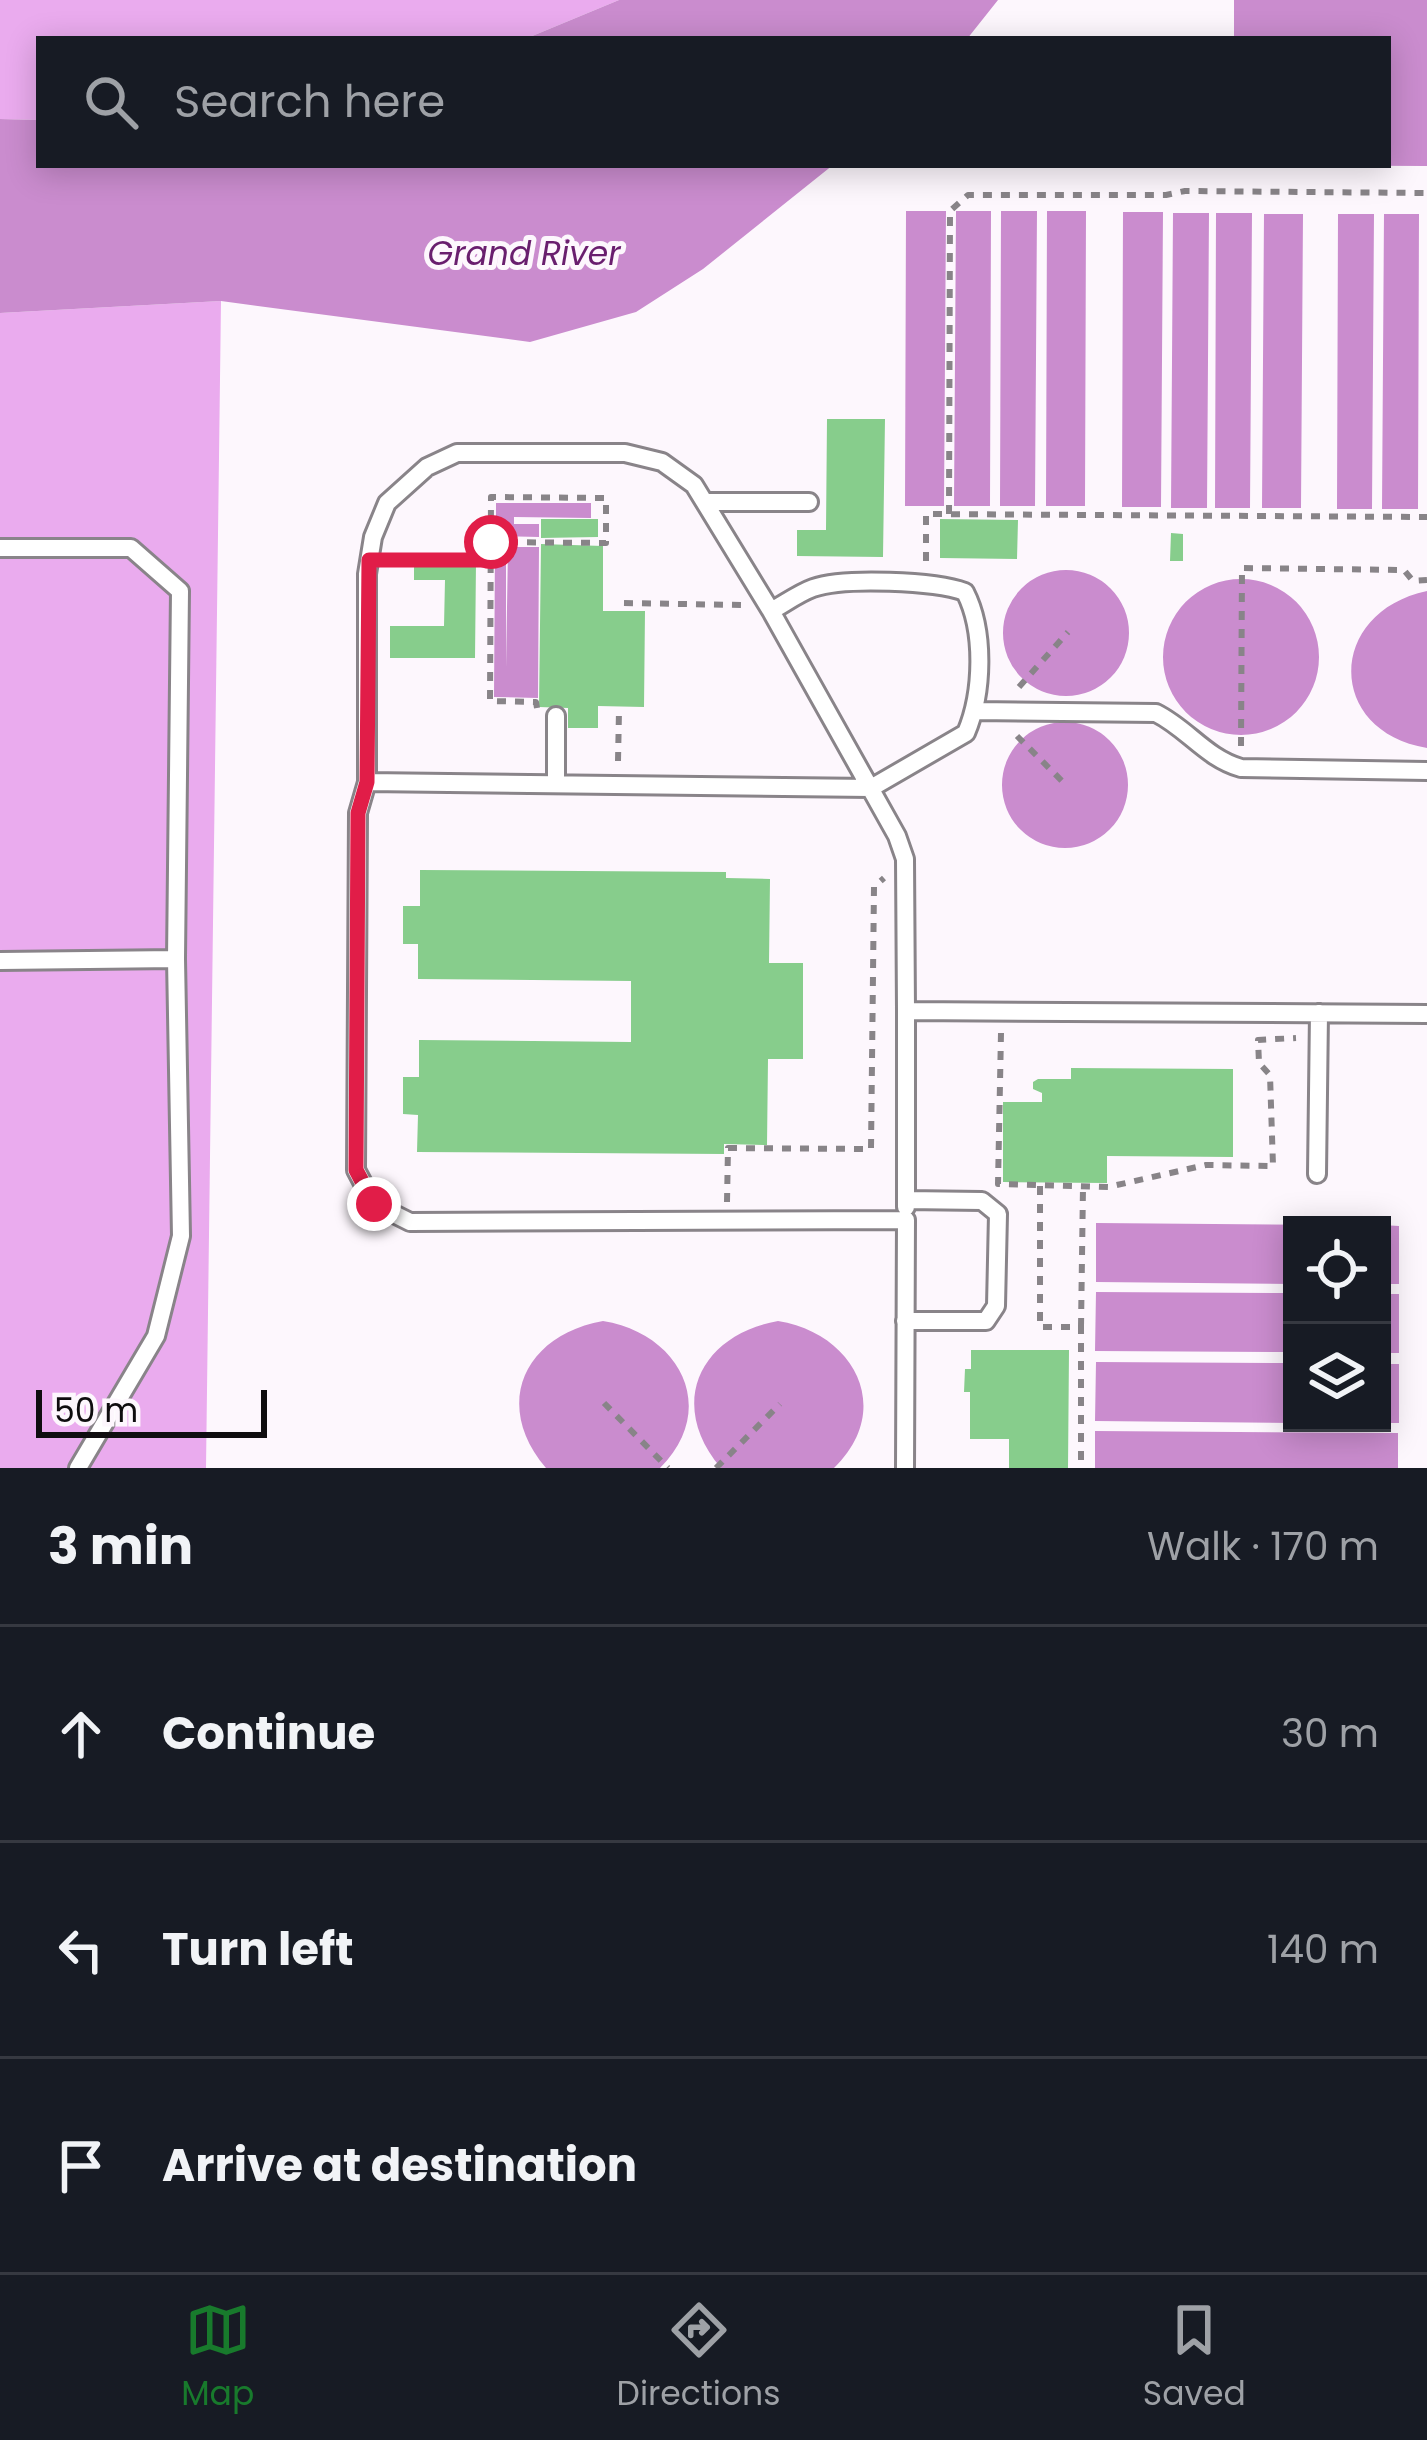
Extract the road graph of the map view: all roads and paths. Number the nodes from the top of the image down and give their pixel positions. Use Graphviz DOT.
graph roads {
  1 [pos="1427,193"];
  2 [pos="705,502"];
  3 [pos="809,502"];
  4 [pos="949,514"];
  5 [pos="1427,517"];
  6 [pos="491,542"];
  7 [pos="0,548"];
  8 [pos="369,560"];
  9 [pos="491,560"];
  10 [pos="1427,580"];
  11 [pos="926,583"];
  12 [pos="624,603"];
  13 [pos="769,608"];
  14 [pos="1068,632"];
  15 [pos="1019,686"];
  16 [pos="619,711"];
  17 [pos="975,711"];
  18 [pos="556,716"];
  19 [pos="1017,736"];
  20 [pos="1241,768"];
  21 [pos="1427,771"];
  22 [pos="367,782"];
  23 [pos="556,784"];
  24 [pos="618,785"];
  25 [pos="1067,786"];
  26 [pos="871,788"];
  27 [pos="904,860"];
  28 [pos="176,959"];
  29 [pos="0,961"];
  30 [pos="907,1011"];
  31 [pos="1001,1012"];
  32 [pos="1319,1013"];
  33 [pos="1427,1014"];
  34 [pos="1317,1174"];
  35 [pos="1040,1186"];
  36 [pos="1083,1186"];
  37 [pos="906,1200"];
  38 [pos="727,1220"];
  39 [pos="906,1220"];
  40 [pos="905,1322"];
  41 [pos="1082,1327"];
  42 [pos="604,1403"];
  43 [pos="780,1404"];
  44 [pos="78,1468"];
  45 [pos="668,1468"];
  46 [pos="716,1468"];
  47 [pos="905,1468"];
  48 [pos="1081,1468"];
  1 -- 4 [label="path"];
  2 -- 3 [label="lane"];
  2 -- 8 [label="lane"];
  2 -- 13 [label="lane"];
  4 -- 5 [label="path"];
  4 -- 11 [label="path"];
  6 -- 6 [label="path"];
  6 -- 9 [label="path"];
  7 -- 28 [label="lane"];
  8 -- 9 [label="path"];
  8 -- 22 [label="lane"];
  9 -- 18 [label="path"];
  10 -- 20 [label="path"];
  11 -- 13 [label="lane"];
  11 -- 17 [label="lane"];
  12 -- 13 [label="path"];
  13 -- 26 [label="lane"];
  14 -- 15 [label="path"];
  16 -- 24 [label="path"];
  17 -- 20 [label="lane"];
  17 -- 26 [label="lane"];
  18 -- 23 [label="lane"];
  19 -- 25 [label="path"];
  20 -- 21 [label="lane"];
  22 -- 23 [label="lane"];
  22 -- 38 [label="lane"];
  23 -- 24 [label="lane"];
  24 -- 26 [label="lane"];
  26 -- 27 [label="lane"];
  27 -- 30 [label="lane"];
  27 -- 38 [label="path"];
  28 -- 29 [label="lane"];
  28 -- 44 [label="lane"];
  30 -- 31 [label="lane"];
  30 -- 37 [label="lane"];
  31 -- 32 [label="lane"];
  31 -- 35 [label="path"];
  32 -- 33 [label="lane"];
  32 -- 34 [label="lane"];
  32 -- 36 [label="path"];
  35 -- 36 [label="path"];
  35 -- 41 [label="path"];
  36 -- 41 [label="path"];
  37 -- 39 [label="lane"];
  37 -- 40 [label="lane"];
  38 -- 39 [label="lane"];
  39 -- 40 [label="lane"];
  40 -- 47 [label="lane"];
  41 -- 48 [label="path"];
  42 -- 45 [label="path"];
  43 -- 46 [label="path"];
}
